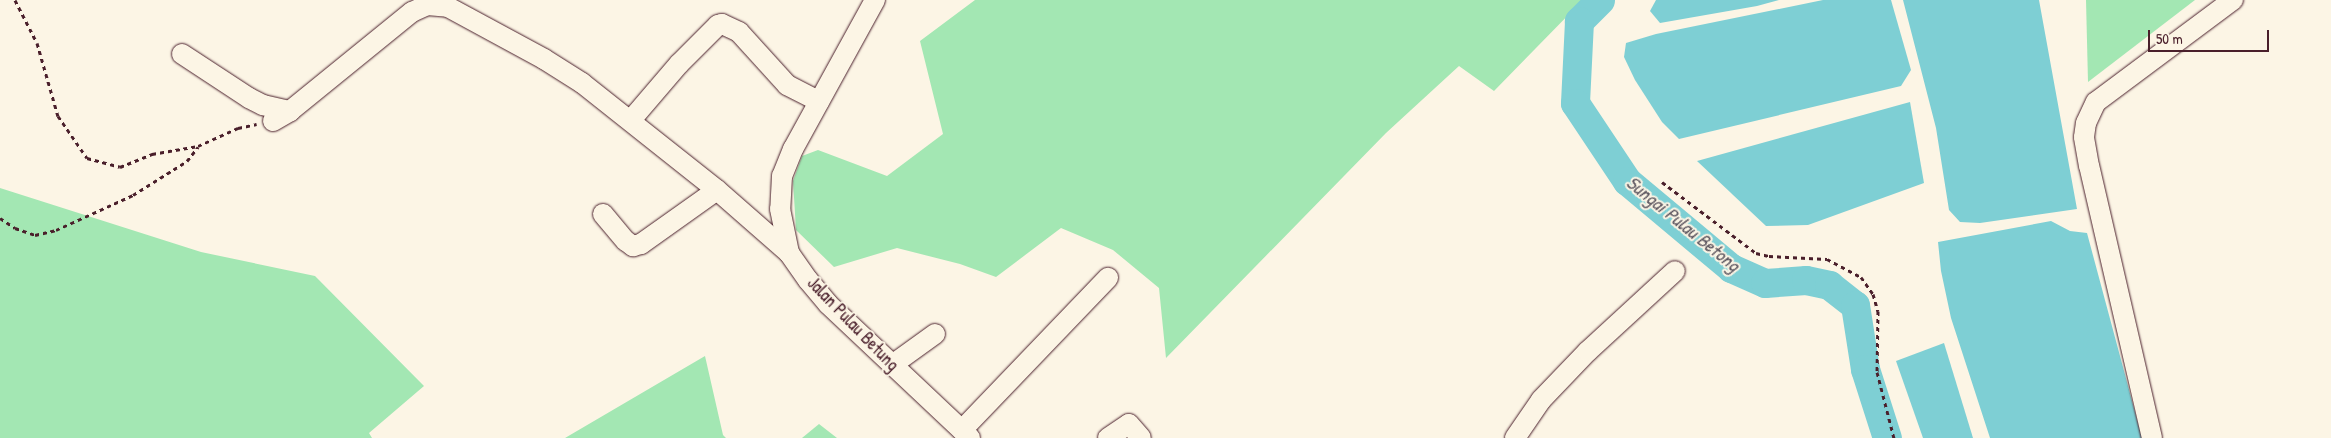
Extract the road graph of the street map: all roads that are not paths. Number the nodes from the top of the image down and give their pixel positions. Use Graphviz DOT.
graph roads {
  1 [pos="875,0"];
  2 [pos="2233,0"];
  3 [pos="182,54"];
  4 [pos="818,101"];
  5 [pos="631,120"];
  6 [pos="717,190"];
  7 [pos="603,214"];
  8 [pos="789,253"];
  9 [pos="1674,271"];
  10 [pos="1108,278"];
  11 [pos="936,334"];
  12 [pos="892,365"];
  13 [pos="966,434"];
  14 [pos="1108,438"];
  15 [pos="1140,438"];
  16 [pos="1515,438"];
  17 [pos="2152,438"];
  1 -- 4 [label="street, Jalan Pulau Betung"];
  2 -- 17 [label="street"];
  3 -- 5 [label="street"];
  4 -- 5 [label="street"];
  4 -- 8 [label="street, Jalan Pulau Betung"];
  5 -- 6 [label="street"];
  6 -- 7 [label="street"];
  6 -- 8 [label="street"];
  8 -- 12 [label="street, Jalan Pulau Betung"];
  9 -- 16 [label="street"];
  10 -- 13 [label="street"];
  11 -- 12 [label="street"];
  12 -- 13 [label="street, Jalan Pulau Betung"];
  14 -- 15 [label="street"];
}
